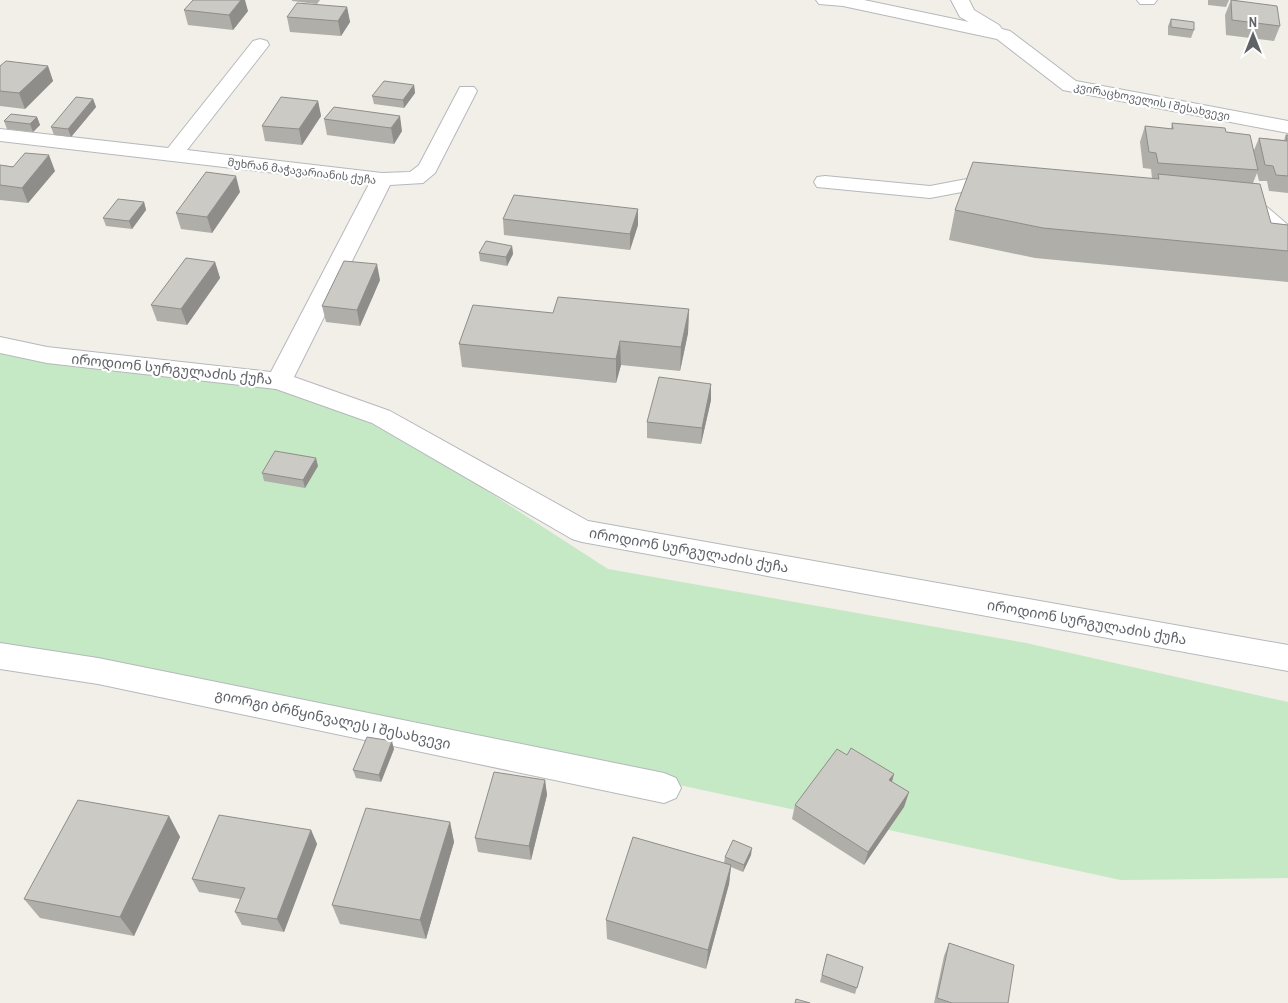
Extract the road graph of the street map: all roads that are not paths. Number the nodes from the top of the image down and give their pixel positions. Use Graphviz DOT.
graph roads {
  1 [pos="825,0"];
  2 [pos="960,0"];
  3 [pos="1003,36"];
  4 [pos="260,44"];
  5 [pos="467,91"];
  6 [pos="1288,127"];
  7 [pos="0,135"];
  8 [pos="173,155"];
  9 [pos="382,179"];
  10 [pos="826,182"];
  11 [pos="1026,190"];
  12 [pos="1210,208"];
  13 [pos="1288,237"];
  14 [pos="0,346"];
  15 [pos="279,381"];
  16 [pos="0,656"];
  17 [pos="1288,658"];
  18 [pos="664,788"];
  1 -- 3 [label="street, კვირაცხოველის I შესახვევი"];
  2 -- 3 [label="street"];
  3 -- 6 [label="street, კვირაცხოველის I შესახვევი"];
  4 -- 8 [label="street"];
  5 -- 9 [label="street"];
  7 -- 8 [label="street, მუხრან მაჭავარიანის ქუჩა"];
  8 -- 9 [label="street, მუხრან მაჭავარიანის ქუჩა"];
  9 -- 15 [label="street, მუხრან მაჭავარიანის ქუჩა"];
  10 -- 11 [label="street"];
  12 -- 13 [label="street"];
  14 -- 15 [label="street, იროდიონ სურგულაძის ქუჩა"];
  15 -- 17 [label="street, იროდიონ სურგულაძის ქუჩა"];
  16 -- 18 [label="street, გიორგი ბრწყინვალეს I შესახვევი"];
}
